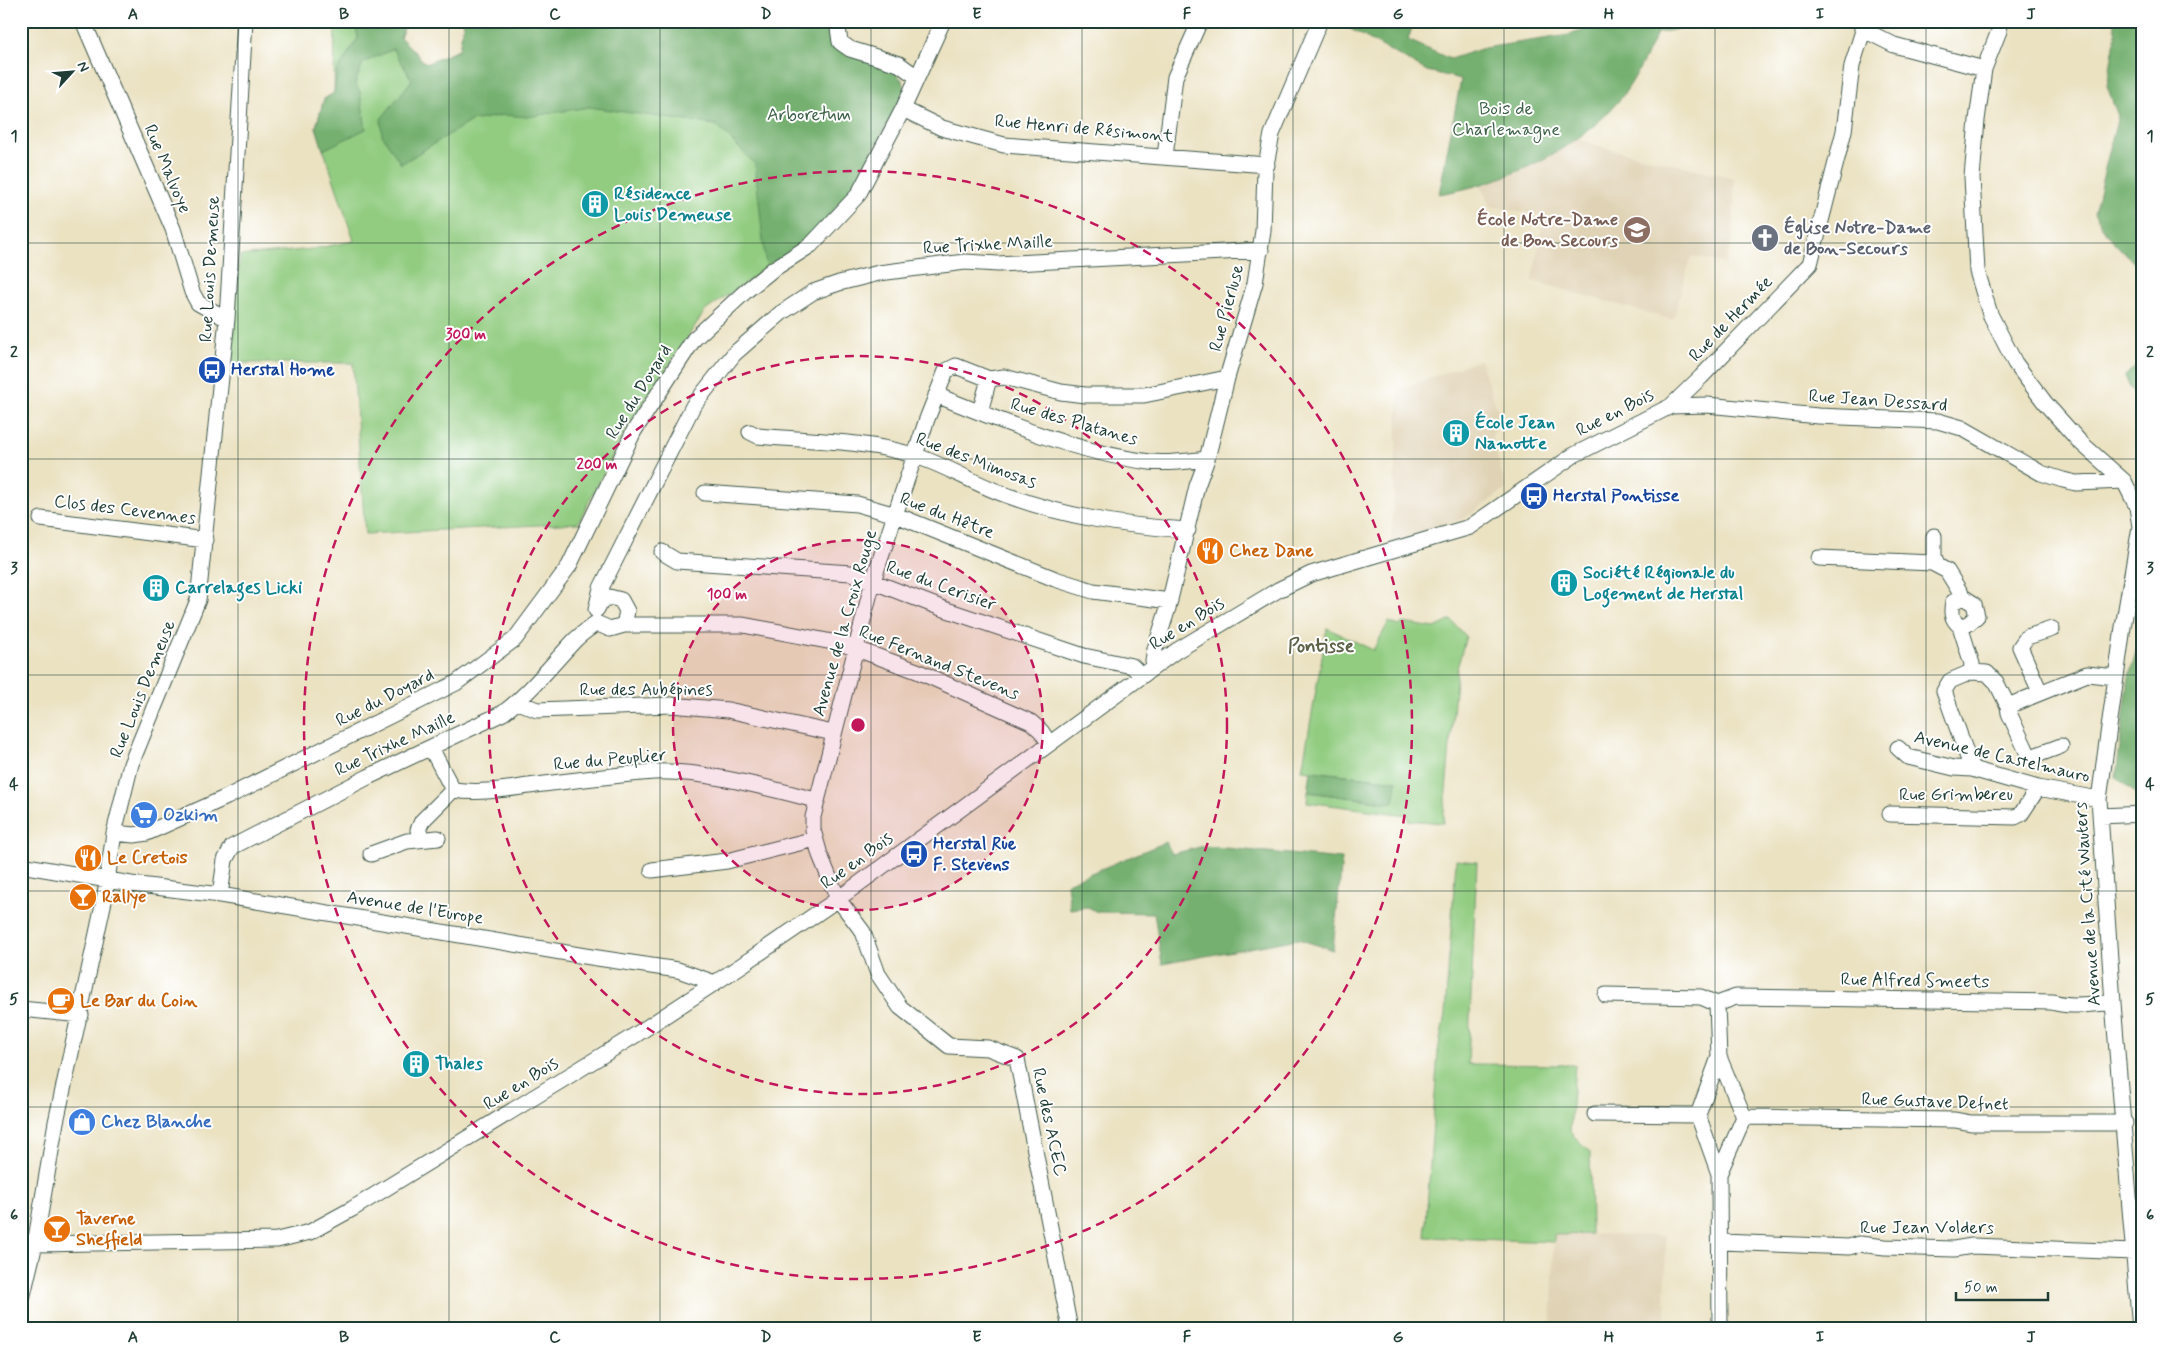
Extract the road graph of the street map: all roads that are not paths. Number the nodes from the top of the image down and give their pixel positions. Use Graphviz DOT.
graph roads {
  1 [pos="83,21"];
  2 [pos="245,21"];
  3 [pos="836,21"];
  4 [pos="943,21"];
  5 [pos="1200,21"];
  6 [pos="1320,21"];
  7 [pos="1864,25"];
  8 [pos="1999,32"];
  9 [pos="1984,69"];
  10 [pos="917,76"];
  11 [pos="903,109"];
  12 [pos="1165,156"];
  13 [pos="1266,165"];
  14 [pos="1261,250"];
  15 [pos="228,319"];
  16 [pos="1226,378"];
  17 [pos="990,379"];
  18 [pos="1692,387"];
  19 [pos="936,395"];
  20 [pos="1707,405"];
  21 [pos="1671,406"];
  22 [pos="980,412"];
  23 [pos="750,432"];
  24 [pos="916,456"];
  25 [pos="1207,459"];
  26 [pos="2124,481"];
  27 [pos="705,493"];
  28 [pos="896,515"];
  29 [pos="41,518"];
  30 [pos="1188,530"];
  31 [pos="1934,536"];
  32 [pos="205,540"];
  33 [pos="662,552"];
  34 [pos="1820,558"];
  35 [pos="1937,565"];
  36 [pos="873,581"];
  37 [pos="1169,604"];
  38 [pos="596,616"];
  39 [pos="624,625"];
  40 [pos="2052,630"];
  41 [pos="855,648"];
  42 [pos="1176,652"];
  43 [pos="1156,665"];
  44 [pos="1971,672"];
  45 [pos="1141,675"];
  46 [pos="2116,677"];
  47 [pos="2040,692"];
  48 [pos="518,702"];
  49 [pos="2008,706"];
  50 [pos="833,733"];
  51 [pos="1049,743"];
  52 [pos="2061,746"];
  53 [pos="431,748"];
  54 [pos="1898,748"];
  55 [pos="1972,769"];
  56 [pos="2038,788"];
  57 [pos="453,790"];
  58 [pos="2099,799"];
  59 [pos="816,800"];
  60 [pos="1890,814"];
  61 [pos="2143,814"];
  62 [pos="2101,816"];
  63 [pos="114,833"];
  64 [pos="422,838"];
  65 [pos="438,838"];
  66 [pos="815,839"];
  67 [pos="371,854"];
  68 [pos="21,865"];
  69 [pos="652,870"];
  70 [pos="106,880"];
  71 [pos="220,895"];
  72 [pos="838,899"];
  73 [pos="715,982"];
  74 [pos="1606,995"];
  75 [pos="2113,1003"];
  76 [pos="1717,1004"];
  77 [pos="21,1009"];
  78 [pos="80,1016"];
  79 [pos="1719,1057"];
  80 [pos="1595,1114"];
  81 [pos="1698,1115"];
  82 [pos="1744,1117"];
  83 [pos="2125,1123"];
  84 [pos="1719,1174"];
  85 [pos="1720,1242"];
  86 [pos="28,1243"];
  87 [pos="2134,1252"];
  88 [pos="21,1303"];
  89 [pos="1070,1329"];
  90 [pos="1720,1329"];
  91 [pos="2140,1329"];
  1 -- 15 [label="street, Rue Malvoye"];
  2 -- 15 [label="street, Rue Louis Demeuse"];
  3 -- 10 [label="street"];
  4 -- 10 [label="street, Rue du Doyard"];
  5 -- 12 [label="street"];
  6 -- 13 [label="street, Rue Pierluse"];
  7 -- 9 [label="street"];
  7 -- 18 [label="street, Rue de Hermée"];
  8 -- 9 [label="street"];
  9 -- 26 [label="street"];
  10 -- 11 [label="street, Rue du Doyard"];
  11 -- 12 [label="street, Rue Henri de Résimont"];
  11 -- 63 [label="street, Rue du Doyard"];
  12 -- 13 [label="street, Rue Henri de Résimont"];
  13 -- 14 [label="street, Rue Pierluse"];
  14 -- 16 [label="street, Rue Pierluse"];
  14 -- 38 [label="street, Rue Trixhe Maille"];
  15 -- 32 [label="street, Rue Louis Demeuse"];
  16 -- 17 [label="street"];
  16 -- 25 [label="street, Rue Pierluse"];
  17 -- 19 [label="street, Avenue de la Croix Rouge"];
  17 -- 22 [label="street"];
  18 -- 20 [label="street"];
  18 -- 21 [label="street, Rue de Hermée"];
  19 -- 22 [label="street, Rue des Platanes"];
  19 -- 24 [label="street, Avenue de la Croix Rouge"];
  20 -- 21 [label="street, Rue Jean Dessard"];
  20 -- 26 [label="street, Rue Jean Dessard"];
  21 -- 42 [label="street, Rue en Bois"];
  22 -- 25 [label="street, Rue des Platanes"];
  23 -- 24 [label="street, Rue des Mimosas"];
  24 -- 28 [label="street, Avenue de la Croix Rouge"];
  24 -- 30 [label="street, Rue des Mimosas"];
  25 -- 30 [label="street, Rue Pierluse"];
  26 -- 46 [label="street, Avenue de la Cité Wauters"];
  27 -- 28 [label="street, Rue du Hêtre"];
  28 -- 36 [label="street, Avenue de la Croix Rouge"];
  28 -- 37 [label="street, Rue du Hêtre"];
  29 -- 32 [label="street, Clos des Cevennes"];
  30 -- 37 [label="street, Rue Pierluse"];
  31 -- 35 [label="street"];
  32 -- 63 [label="street, Rue Louis Demeuse"];
  33 -- 36 [label="street, Rue du Cerisier"];
  34 -- 35 [label="street"];
  35 -- 44 [label="street"];
  36 -- 41 [label="street, Avenue de la Croix Rouge"];
  36 -- 45 [label="street, Rue du Cerisier"];
  37 -- 42 [label="street, Rue Pierluse"];
  37 -- 43 [label="street, Rue Pierluse"];
  38 -- 39 [label="street"];
  38 -- 39 [label="street"];
  38 -- 48 [label="street, Rue Trixhe Maille"];
  39 -- 41 [label="street, Rue Fernand Stevens"];
  40 -- 47 [label="street"];
  41 -- 50 [label="street, Avenue de la Croix Rouge"];
  41 -- 51 [label="street, Rue Fernand Stevens"];
  42 -- 43 [label="street, Rue en Bois"];
  43 -- 45 [label="street, Rue en Bois"];
  44 -- 49 [label="street"];
  44 -- 55 [label="street"];
  45 -- 51 [label="street, Rue en Bois"];
  46 -- 47 [label="street"];
  46 -- 58 [label="street, Avenue de la Cité Wauters"];
  47 -- 49 [label="street"];
  48 -- 50 [label="street, Rue des Aubépines"];
  48 -- 53 [label="street, Rue Trixhe Maille"];
  49 -- 52 [label="street"];
  50 -- 59 [label="street, Avenue de la Croix Rouge"];
  51 -- 72 [label="street, Rue en Bois"];
  53 -- 57 [label="street"];
  53 -- 71 [label="street, Rue Trixhe Maille"];
  54 -- 55 [label="street, Avenue de Castelmauro"];
  55 -- 56 [label="street, Avenue de Castelmauro"];
  56 -- 58 [label="street, Avenue de Castelmauro"];
  56 -- 60 [label="street, Rue Grimbereu"];
  57 -- 59 [label="street, Rue du Peuplier"];
  57 -- 64 [label="street"];
  58 -- 62 [label="street, Avenue de la Cité Wauters"];
  59 -- 66 [label="street, Avenue de la Croix Rouge"];
  61 -- 62 [label="street"];
  62 -- 75 [label="street, Avenue de la Cité Wauters"];
  63 -- 70 [label="street, Rue Louis Demeuse"];
  64 -- 65 [label="street"];
  64 -- 67 [label="street"];
  66 -- 69 [label="street"];
  66 -- 72 [label="street, Avenue de la Croix Rouge"];
  68 -- 70 [label="street, Avenue de l'Europe"];
  70 -- 71 [label="street, Avenue de l'Europe"];
  70 -- 78 [label="street, Rue Louis Demeuse"];
  71 -- 73 [label="street, Avenue de l'Europe"];
  72 -- 73 [label="street, Rue en Bois"];
  72 -- 89 [label="street, Rue des ACEC"];
  73 -- 86 [label="street, Rue en Bois"];
  74 -- 76 [label="street"];
  75 -- 76 [label="street, Rue Alfred Smeets"];
  75 -- 83 [label="street, Avenue de la Cité Wauters"];
  76 -- 79 [label="street"];
  77 -- 78 [label="street"];
  78 -- 86 [label="street, Rue Louis Demeuse"];
  79 -- 81 [label="street"];
  79 -- 82 [label="street"];
  80 -- 81 [label="street"];
  81 -- 84 [label="street"];
  82 -- 83 [label="street, Rue Gustave Defnet"];
  82 -- 84 [label="street"];
  83 -- 87 [label="street, Avenue de la Cité Wauters"];
  84 -- 85 [label="street"];
  85 -- 87 [label="street, Rue Jean Volders"];
  85 -- 90 [label="street"];
  86 -- 88 [label="street, Rue Louis Demeuse"];
  87 -- 91 [label="street, Avenue de la Cité Wauters"];
}
